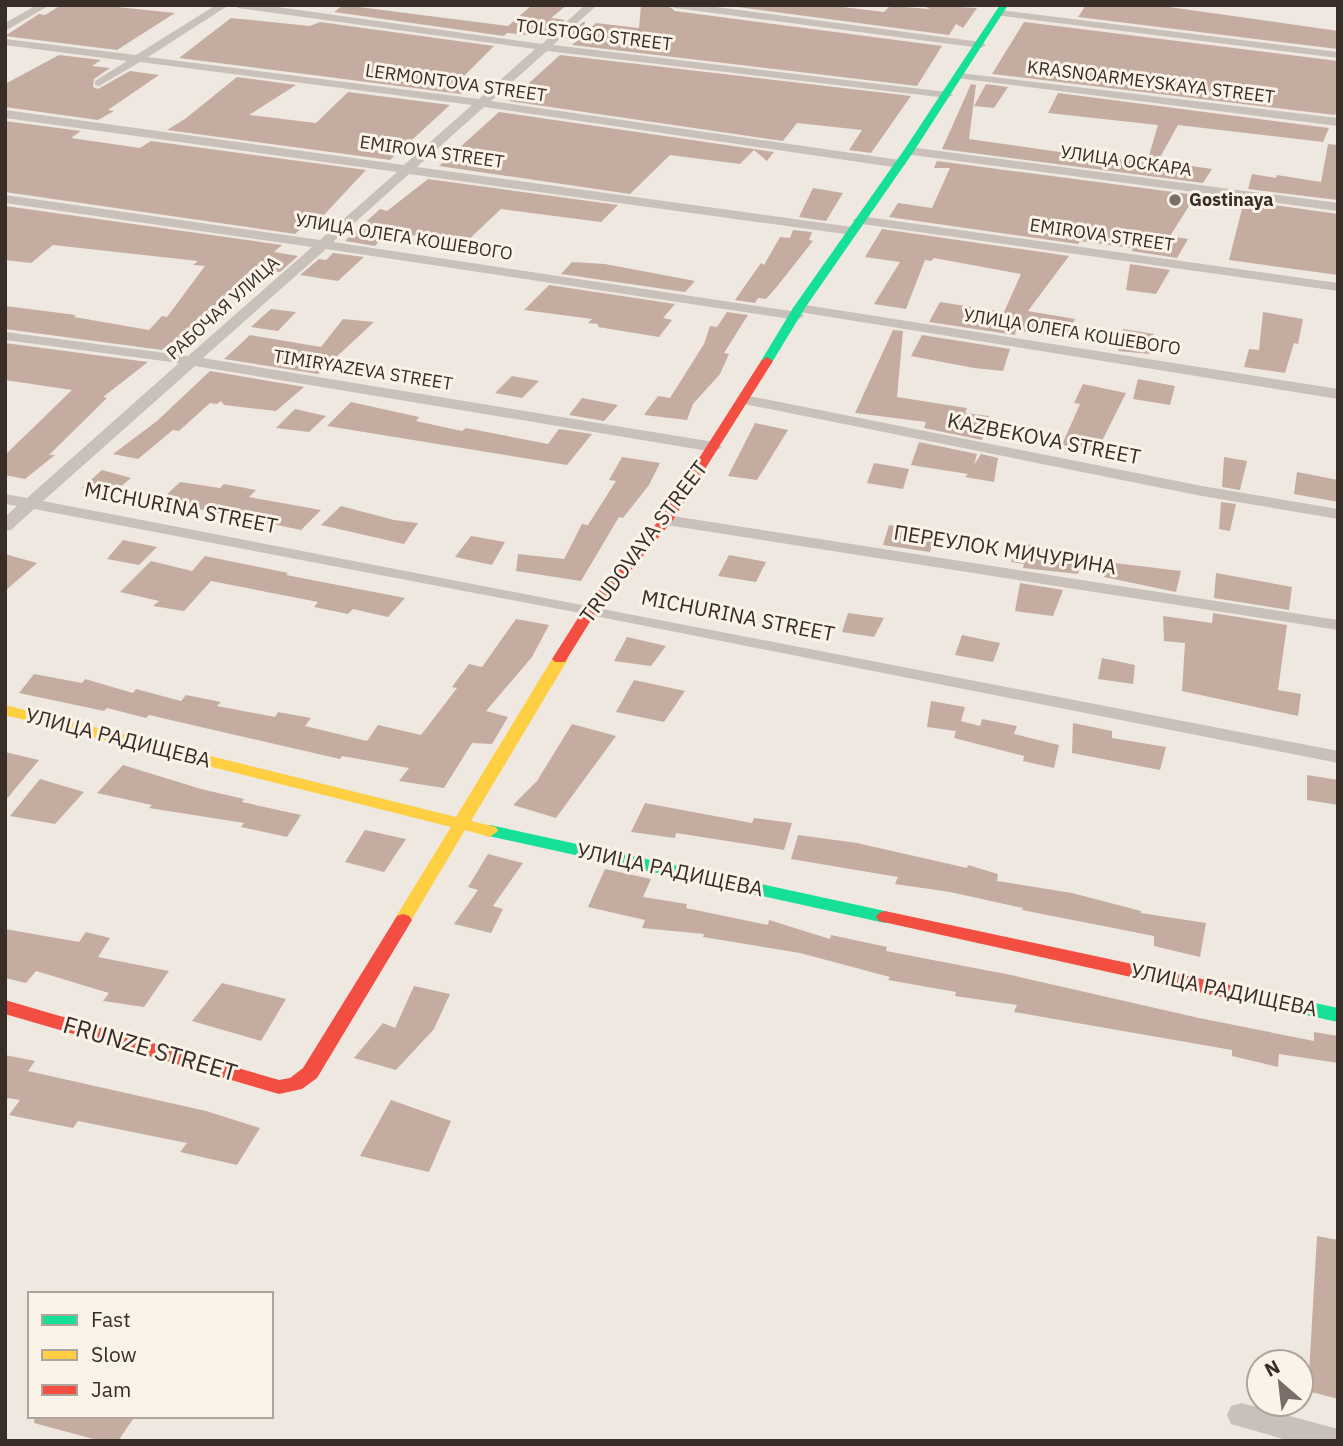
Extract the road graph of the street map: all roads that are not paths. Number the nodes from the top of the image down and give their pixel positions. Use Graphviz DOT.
graph roads {
  1 [pos="45,5"];
  2 [pos="224,5"];
  3 [pos="239,5"];
  4 [pos="592,5"];
  5 [pos="675,5"];
  6 [pos="1002,9"];
  7 [pos="5,28"];
  8 [pos="5,42"];
  9 [pos="981,45"];
  10 [pos="542,47"];
  11 [pos="1338,55"];
  12 [pos="141,58"];
  13 [pos="960,76"];
  14 [pos="99,83"];
  15 [pos="947,95"];
  16 [pos="484,103"];
  17 [pos="5,114"];
  18 [pos="1338,122"];
  19 [pos="905,157"];
  20 [pos="408,168"];
  21 [pos="5,199"];
  22 [pos="1338,207"];
  23 [pos="856,226"];
  24 [pos="322,244"];
  25 [pos="1338,287"];
  26 [pos="798,312"];
  27 [pos="5,336"];
  28 [pos="194,361"];
  29 [pos="1338,394"];
  30 [pos="744,400"];
  31 [pos="714,447"];
  32 [pos="5,499"];
  33 [pos="30,503"];
  34 [pos="1338,514"];
  35 [pos="666,520"];
  36 [pos="5,526"];
  37 [pos="590,610"];
  38 [pos="1338,625"];
  39 [pos="5,710"];
  40 [pos="1338,757"];
  41 [pos="463,825"];
  42 [pos="5,1007"];
  43 [pos="1338,1015"];
  44 [pos="295,1084"];
  45 [pos="1241,1415"];
  46 [pos="1336,1441"];
  1 -- 7 [label="street"];
  2 -- 12 [label="street"];
  3 -- 10 [label="street, TOLSTOGO STREET"];
  4 -- 10 [label="street, РАБОЧАЯ УЛИЦА"];
  5 -- 9 [label="street"];
  6 -- 9 [label="street, TRUDOVAYA STREET"];
  6 -- 11 [label="street"];
  8 -- 12 [label="street, LERMONTOVA STREET"];
  9 -- 13 [label="street, TRUDOVAYA STREET"];
  10 -- 15 [label="street, TOLSTOGO STREET"];
  10 -- 16 [label="street, РАБОЧАЯ УЛИЦА"];
  12 -- 14 [label="street"];
  12 -- 16 [label="street, LERMONTOVA STREET"];
  13 -- 15 [label="street, TRUDOVAYA STREET"];
  13 -- 18 [label="street, KRASNOARMEYSKAYA STREET"];
  15 -- 19 [label="street, TRUDOVAYA STREET"];
  16 -- 19 [label="street, LERMONTOVA STREET"];
  16 -- 20 [label="street, РАБОЧАЯ УЛИЦА"];
  17 -- 20 [label="street, EMIROVA STREET"];
  19 -- 22 [label="street, УЛИЦА ОСКАРА"];
  19 -- 23 [label="street, TRUDOVAYA STREET"];
  20 -- 23 [label="street, EMIROVA STREET"];
  20 -- 24 [label="street, РАБОЧАЯ УЛИЦА"];
  21 -- 24 [label="street, УЛИЦА ОЛЕГА КОШЕВОГО"];
  23 -- 25 [label="street, EMIROVA STREET"];
  23 -- 26 [label="street, TRUDOVAYA STREET"];
  24 -- 26 [label="street, УЛИЦА ОЛЕГА КОШЕВОГО"];
  24 -- 28 [label="street, РАБОЧАЯ УЛИЦА"];
  26 -- 29 [label="street, УЛИЦА ОЛЕГА КОШЕВОГО"];
  26 -- 30 [label="street, TRUDOVAYA STREET"];
  27 -- 28 [label="street, TIMIRYAZEVA STREET"];
  28 -- 31 [label="street, TIMIRYAZEVA STREET"];
  28 -- 33 [label="street, РАБОЧАЯ УЛИЦА"];
  30 -- 31 [label="street, TRUDOVAYA STREET"];
  30 -- 34 [label="street, KAZBEKOVA STREET"];
  31 -- 35 [label="street, TRUDOVAYA STREET"];
  32 -- 33 [label="street, MICHURINA STREET"];
  33 -- 36 [label="street, РАБОЧАЯ УЛИЦА"];
  33 -- 37 [label="street, MICHURINA STREET"];
  35 -- 37 [label="street, TRUDOVAYA STREET"];
  35 -- 38 [label="street, ПЕРЕУЛОК МИЧУРИНА"];
  37 -- 40 [label="street, MICHURINA STREET"];
  37 -- 41 [label="street, TRUDOVAYA STREET"];
  39 -- 41 [label="street, УЛИЦА РАДИЩЕВА"];
  41 -- 43 [label="street, УЛИЦА РАДИЩЕВА"];
  41 -- 44 [label="street, TRUDOVAYA STREET"];
  42 -- 44 [label="street, FRUNZE STREET"];
  45 -- 46 [label="street"];
}
